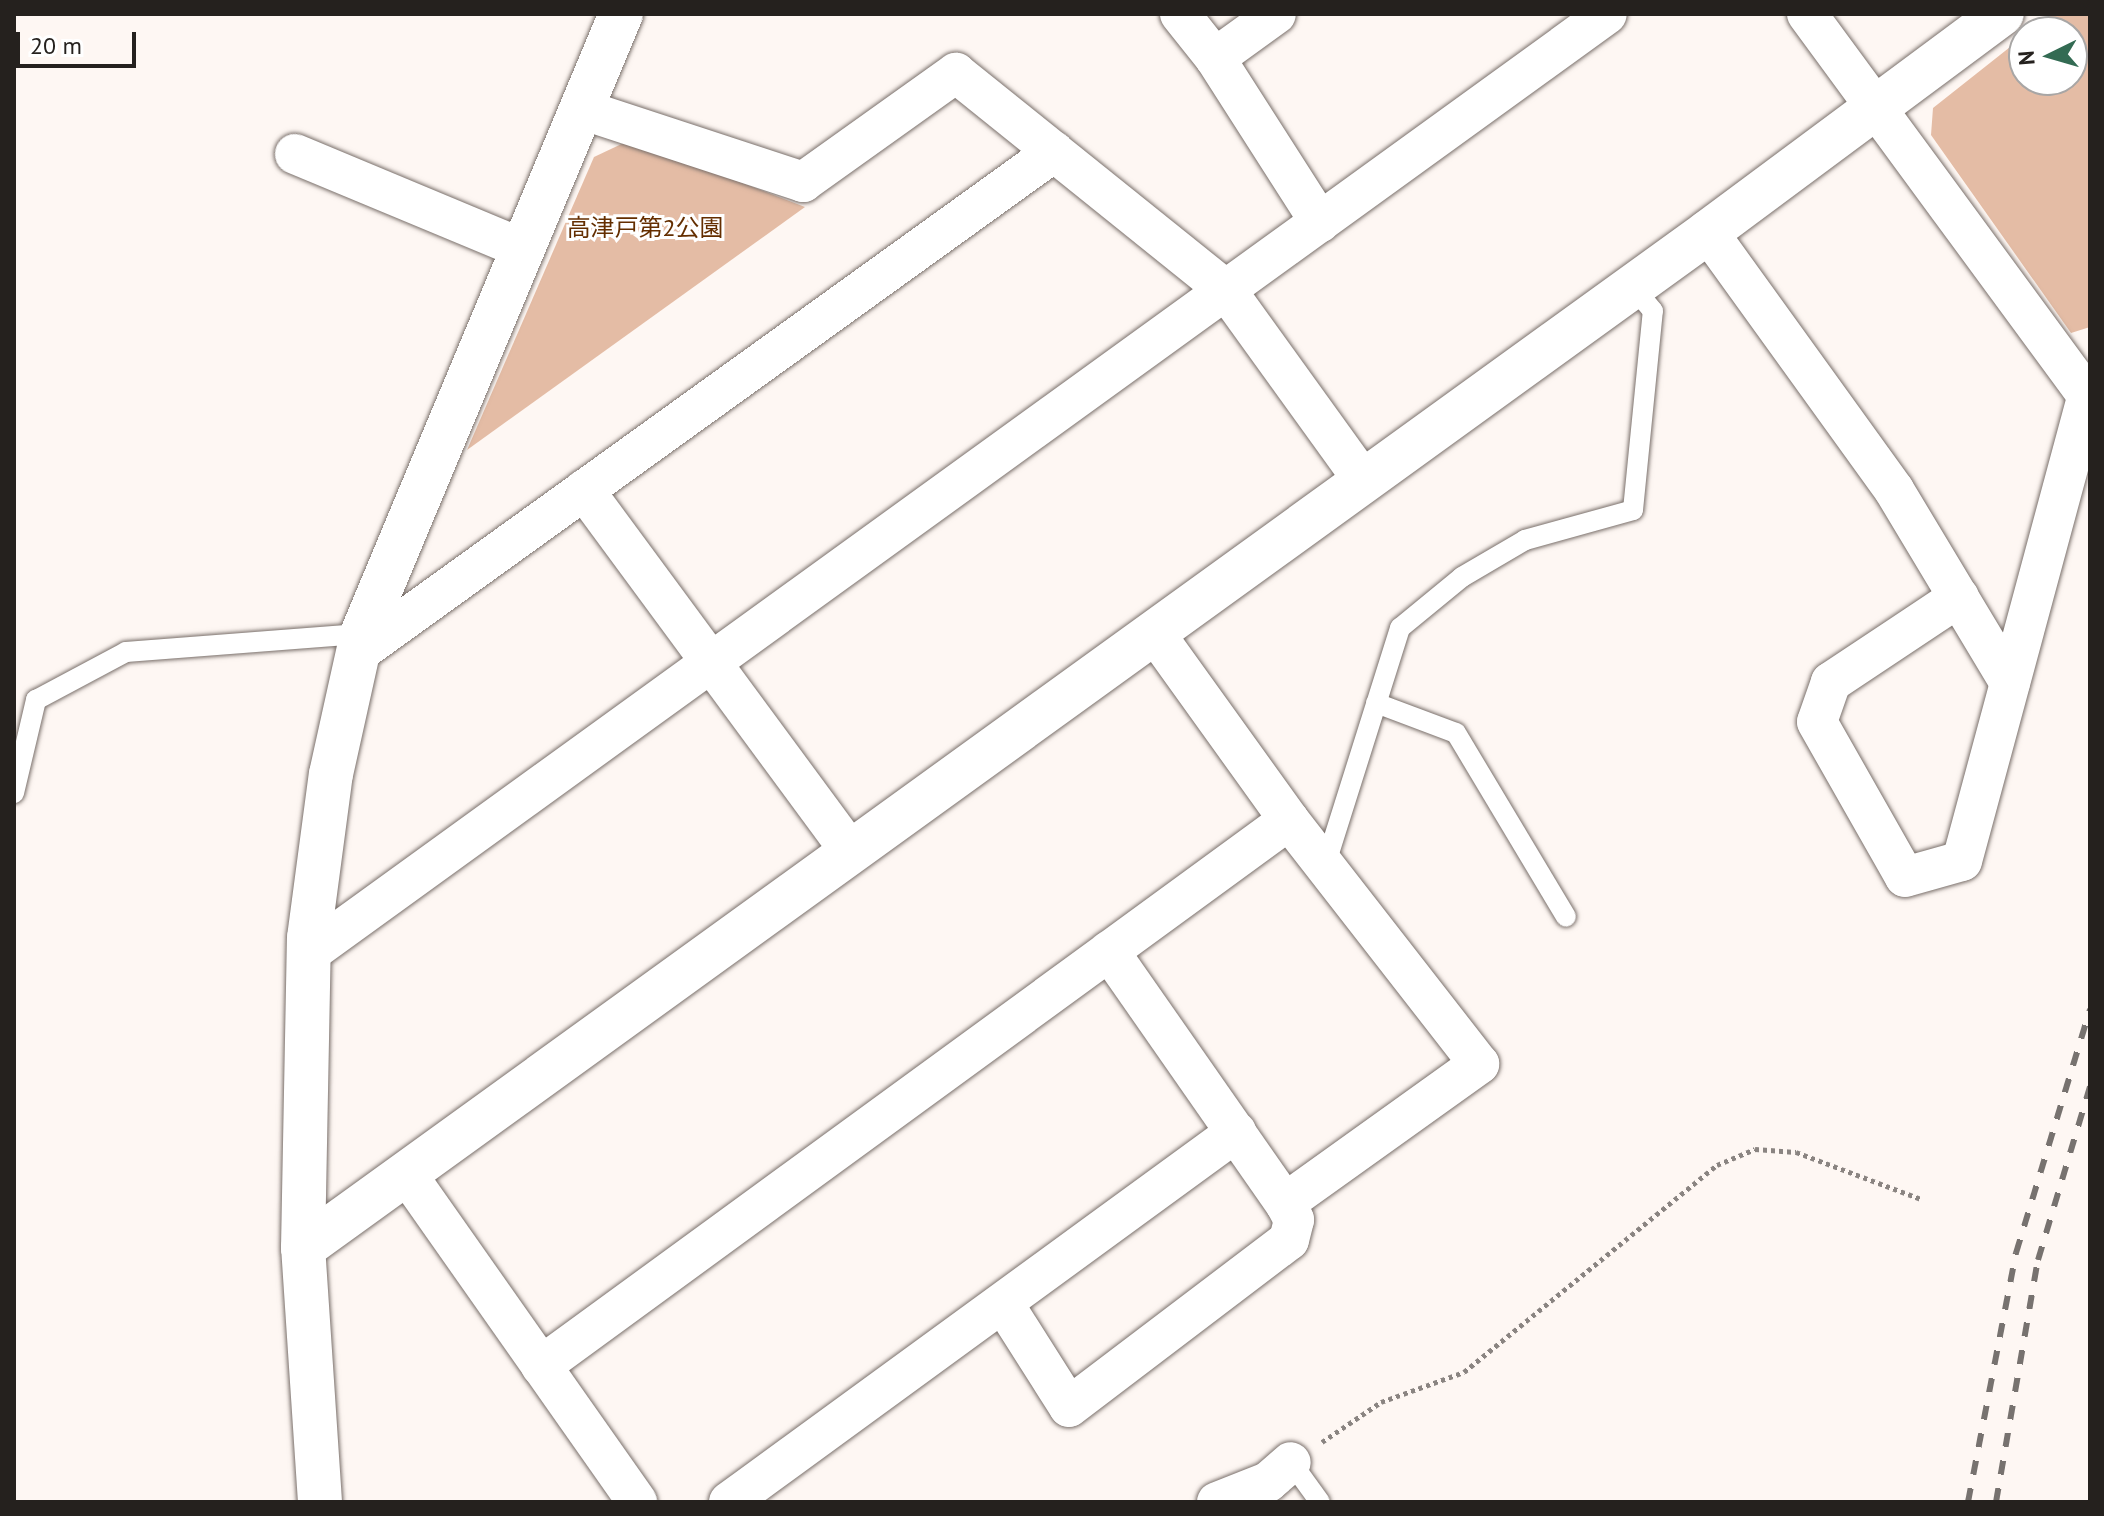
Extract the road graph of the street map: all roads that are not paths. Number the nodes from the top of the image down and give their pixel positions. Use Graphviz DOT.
graph roads {
  1 [pos="621,14"];
  2 [pos="1180,14"];
  3 [pos="1276,14"];
  4 [pos="1607,14"];
  5 [pos="1807,14"];
  6 [pos="2002,14"];
  7 [pos="1215,58"];
  8 [pos="1874,108"];
  9 [pos="581,109"];
  10 [pos="1054,152"];
  11 [pos="295,154"];
  12 [pos="1320,222"];
  13 [pos="1708,232"];
  14 [pos="523,249"];
  15 [pos="1633,287"];
  16 [pos="1226,290"];
  17 [pos="2089,392"];
  18 [pos="1364,481"];
  19 [pos="584,490"];
  20 [pos="1959,597"];
  21 [pos="1154,632"];
  22 [pos="360,644"];
  23 [pos="711,663"];
  24 [pos="2010,683"];
  25 [pos="1376,703"];
  26 [pos="14,793"];
  27 [pos="1289,820"];
  28 [pos="851,852"];
  29 [pos="1325,866"];
  30 [pos="1566,917"];
  31 [pos="1109,951"];
  32 [pos="308,954"];
  33 [pos="1236,1132"];
  34 [pos="406,1173"];
  35 [pos="1285,1203"];
  36 [pos="303,1248"];
  37 [pos="1003,1303"];
  38 [pos="541,1366"];
  39 [pos="1291,1462"];
  40 [pos="320,1502"];
  41 [pos="637,1502"];
  42 [pos="729,1502"];
  43 [pos="1217,1502"];
  44 [pos="1320,1502"];
  1 -- 9 [label="street"];
  2 -- 7 [label="street"];
  3 -- 7 [label="street"];
  4 -- 12 [label="street"];
  5 -- 8 [label="street"];
  6 -- 8 [label="street"];
  7 -- 12 [label="street"];
  8 -- 13 [label="street"];
  8 -- 17 [label="street"];
  9 -- 10 [label="street"];
  9 -- 14 [label="street"];
  10 -- 16 [label="street"];
  10 -- 19 [label="street"];
  11 -- 14 [label="street"];
  12 -- 16 [label="street"];
  13 -- 15 [label="street"];
  13 -- 20 [label="street"];
  14 -- 22 [label="street"];
  15 -- 18 [label="street"];
  15 -- 25 [label="lane"];
  16 -- 18 [label="street"];
  16 -- 23 [label="street"];
  17 -- 24 [label="street"];
  18 -- 21 [label="street"];
  19 -- 22 [label="street"];
  19 -- 23 [label="street"];
  20 -- 24 [label="street"];
  20 -- 24 [label="street"];
  21 -- 27 [label="street"];
  21 -- 28 [label="street"];
  22 -- 26 [label="lane"];
  22 -- 32 [label="street"];
  23 -- 28 [label="street"];
  23 -- 32 [label="street"];
  25 -- 29 [label="lane"];
  25 -- 30 [label="lane"];
  27 -- 29 [label="street"];
  27 -- 31 [label="street"];
  28 -- 34 [label="street"];
  29 -- 35 [label="street"];
  31 -- 33 [label="street"];
  31 -- 38 [label="street"];
  32 -- 36 [label="street"];
  33 -- 35 [label="street"];
  33 -- 37 [label="street"];
  34 -- 36 [label="street"];
  34 -- 38 [label="street"];
  35 -- 37 [label="street"];
  36 -- 40 [label="street"];
  37 -- 42 [label="street"];
  38 -- 41 [label="street"];
  39 -- 43 [label="street"];
  39 -- 44 [label="lane"];
}
